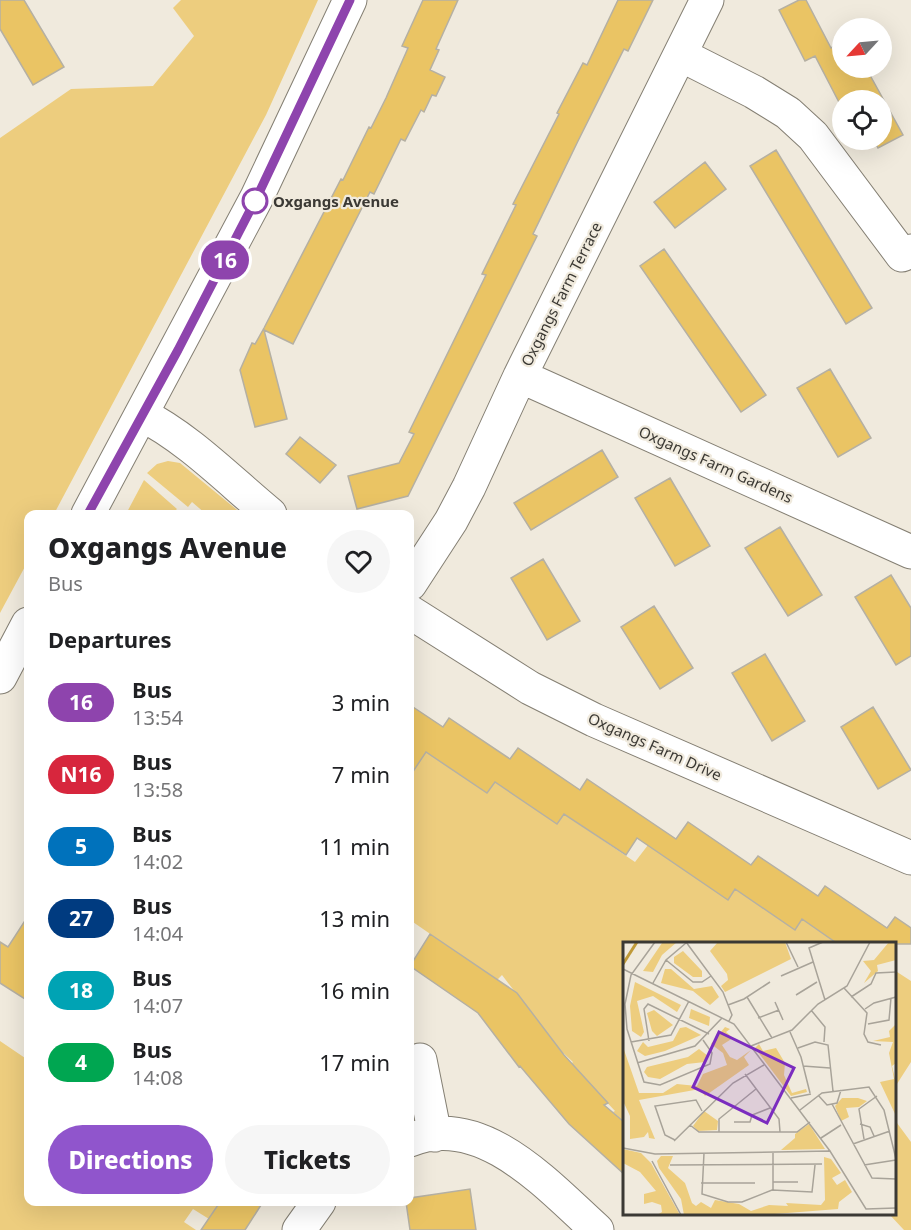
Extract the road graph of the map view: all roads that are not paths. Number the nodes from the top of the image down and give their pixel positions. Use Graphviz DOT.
graph roads {
  1 [pos="350,0"];
  2 [pos="707,0"];
  3 [pos="681,55"];
  4 [pos="911,250"];
  5 [pos="520,376"];
  6 [pos="141,415"];
  7 [pos="90,510"];
  8 [pos="265,510"];
  9 [pos="911,552"];
  10 [pos="414,579"];
  11 [pos="414,615"];
  12 [pos="24,632"];
  13 [pos="0,677"];
  14 [pos="911,858"];
  15 [pos="420,1060"];
  16 [pos="422,1138"];
  17 [pos="316,1206"];
  18 [pos="299,1230"];
  19 [pos="597,1230"];
  1 -- 6 [label="street"];
  2 -- 3 [label="street, Oxgangs Farm Terrace"];
  3 -- 4 [label="street"];
  3 -- 5 [label="street, Oxgangs Farm Terrace"];
  5 -- 9 [label="street, Oxgangs Farm Gardens"];
  5 -- 10 [label="street, Oxgangs Farm Terrace"];
  6 -- 7 [label="street"];
  6 -- 8 [label="street"];
  11 -- 14 [label="street, Oxgangs Farm Drive"];
  12 -- 13 [label="street"];
  15 -- 16 [label="street"];
  16 -- 19 [label="street"];
  17 -- 18 [label="street"];
}
